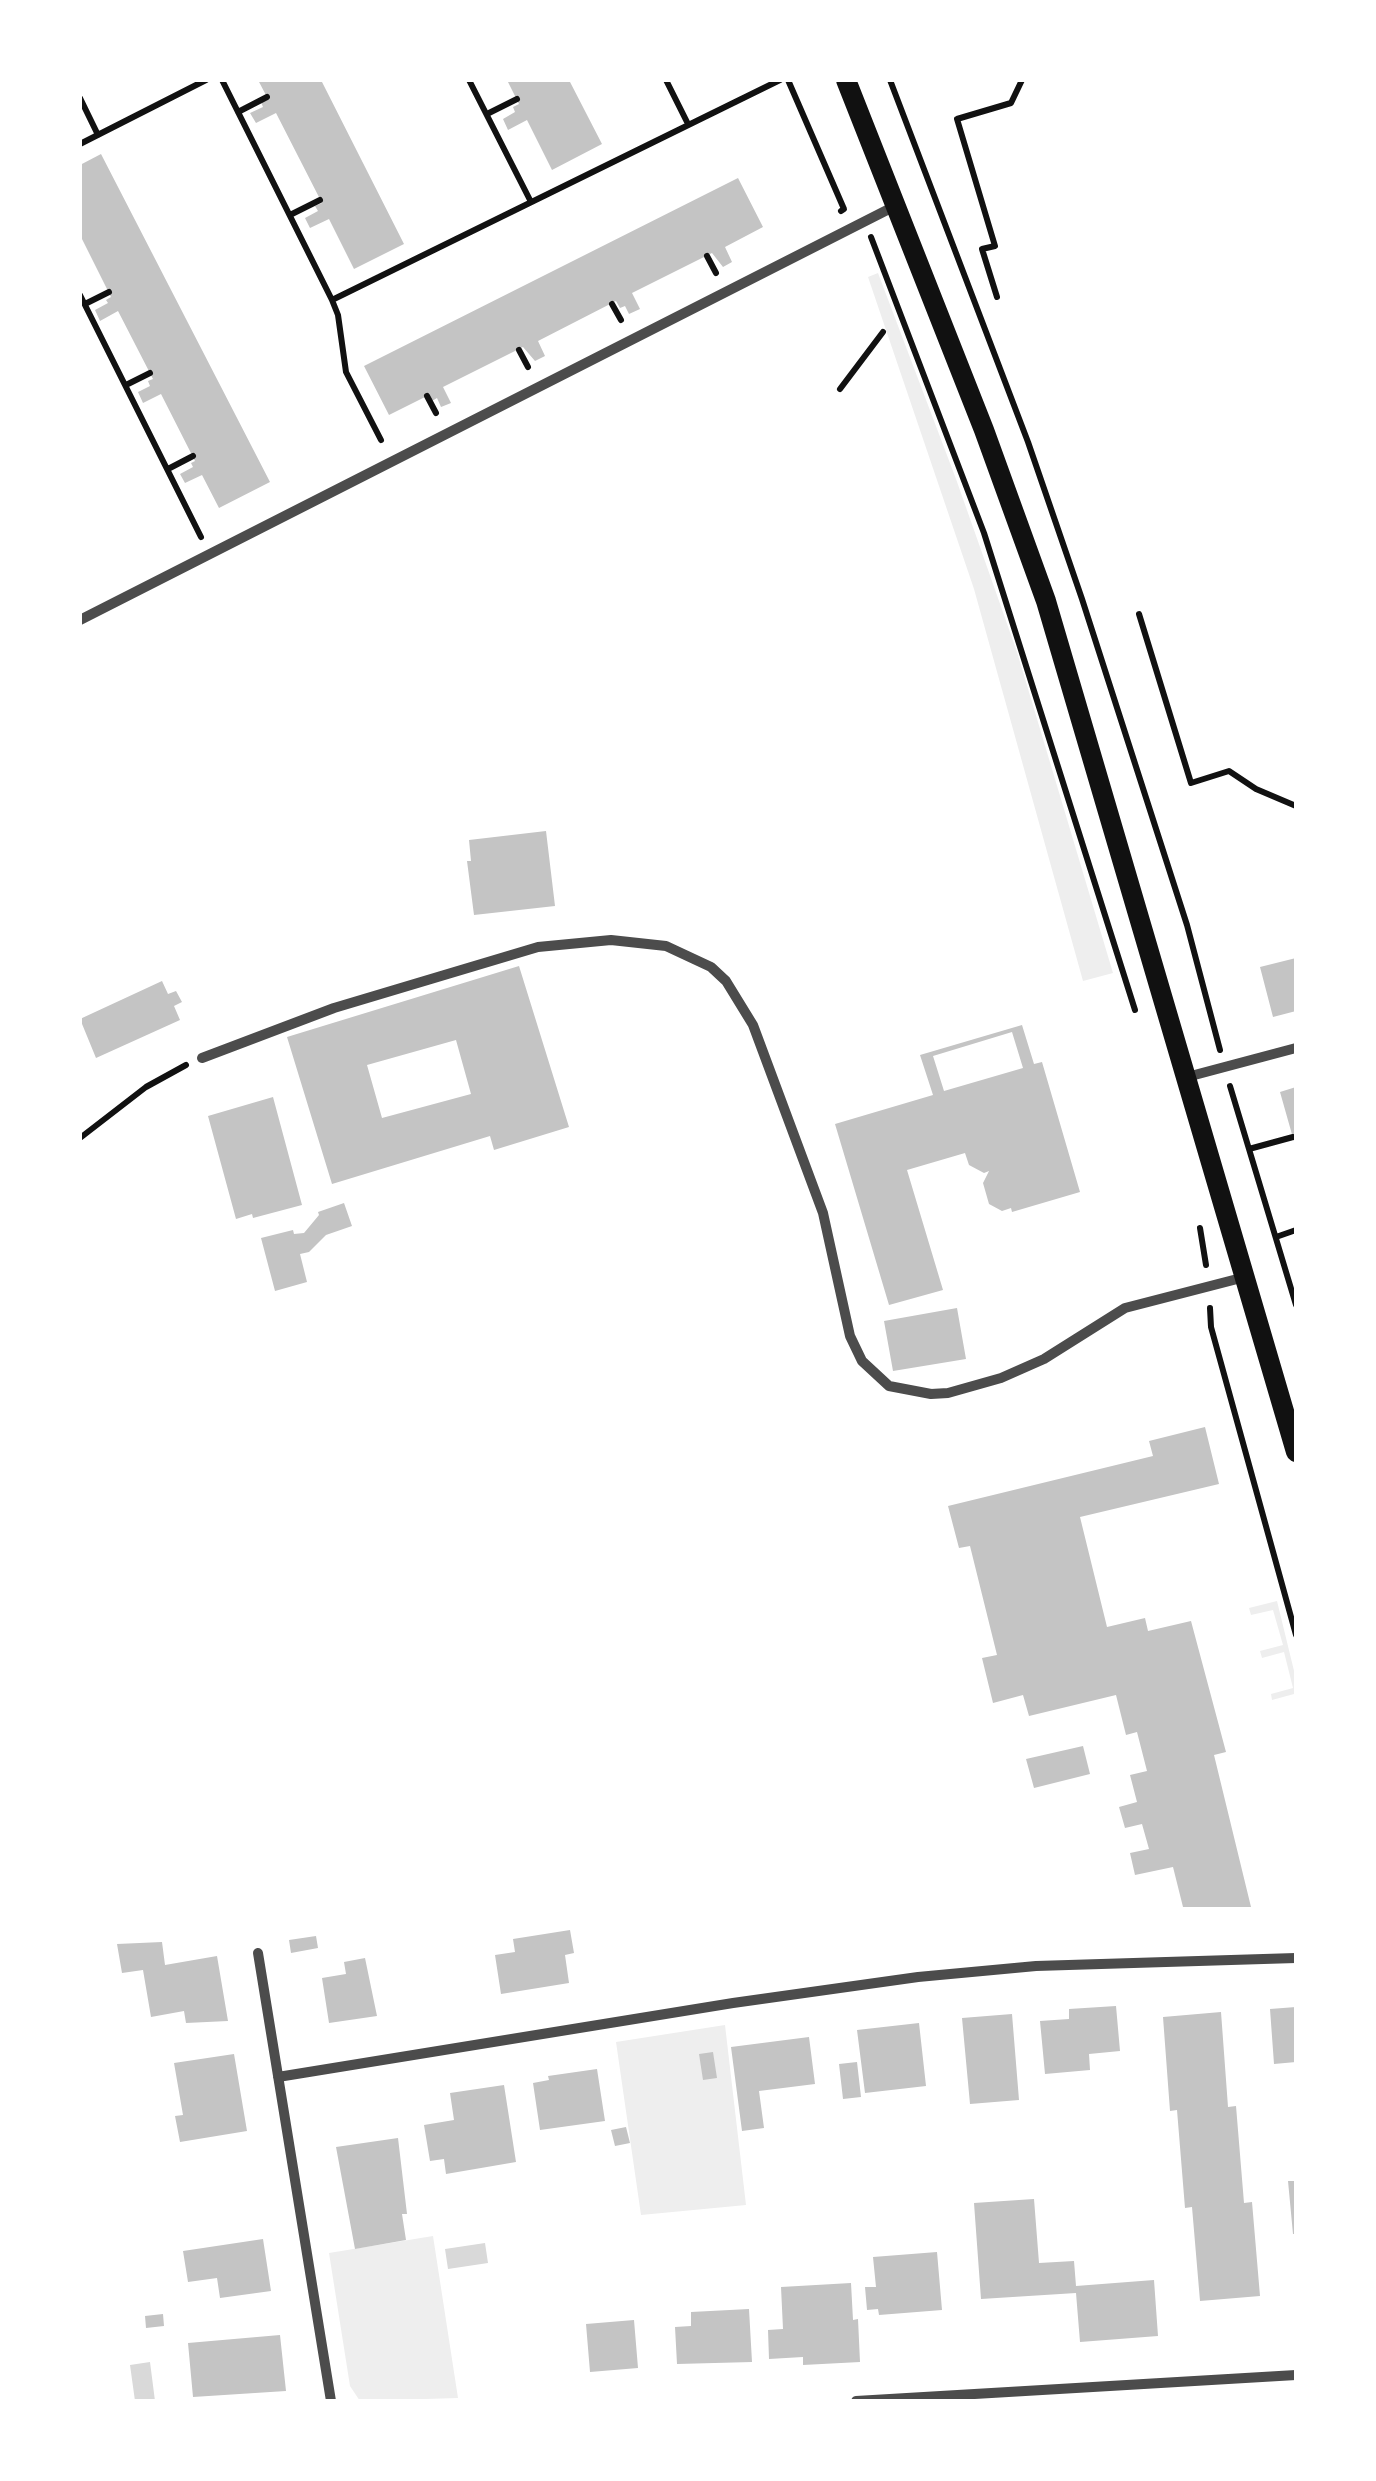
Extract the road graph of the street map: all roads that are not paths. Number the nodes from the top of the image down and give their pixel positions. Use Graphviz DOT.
graph roads {
  1 [pos="846,80"];
  2 [pos="896,205"];
  3 [pos="80,620"];
  4 [pos="1296,1048"];
  5 [pos="202,1058"];
  6 [pos="1187,1077"];
  7 [pos="1246,1277"];
  8 [pos="1296,1452"];
  9 [pos="258,1953"];
  10 [pos="1296,1958"];
  11 [pos="278,2077"];
  12 [pos="1296,2375"];
  13 [pos="331,2401"];
  14 [pos="856,2401"];
  1 -- 2 [label="main road"];
  2 -- 3 [label="street"];
  2 -- 6 [label="main road"];
  4 -- 6 [label="street"];
  5 -- 7 [label="street"];
  6 -- 7 [label="main road"];
  7 -- 8 [label="main road"];
  9 -- 11 [label="street"];
  10 -- 11 [label="street"];
  11 -- 13 [label="street"];
  12 -- 14 [label="street"];
}
